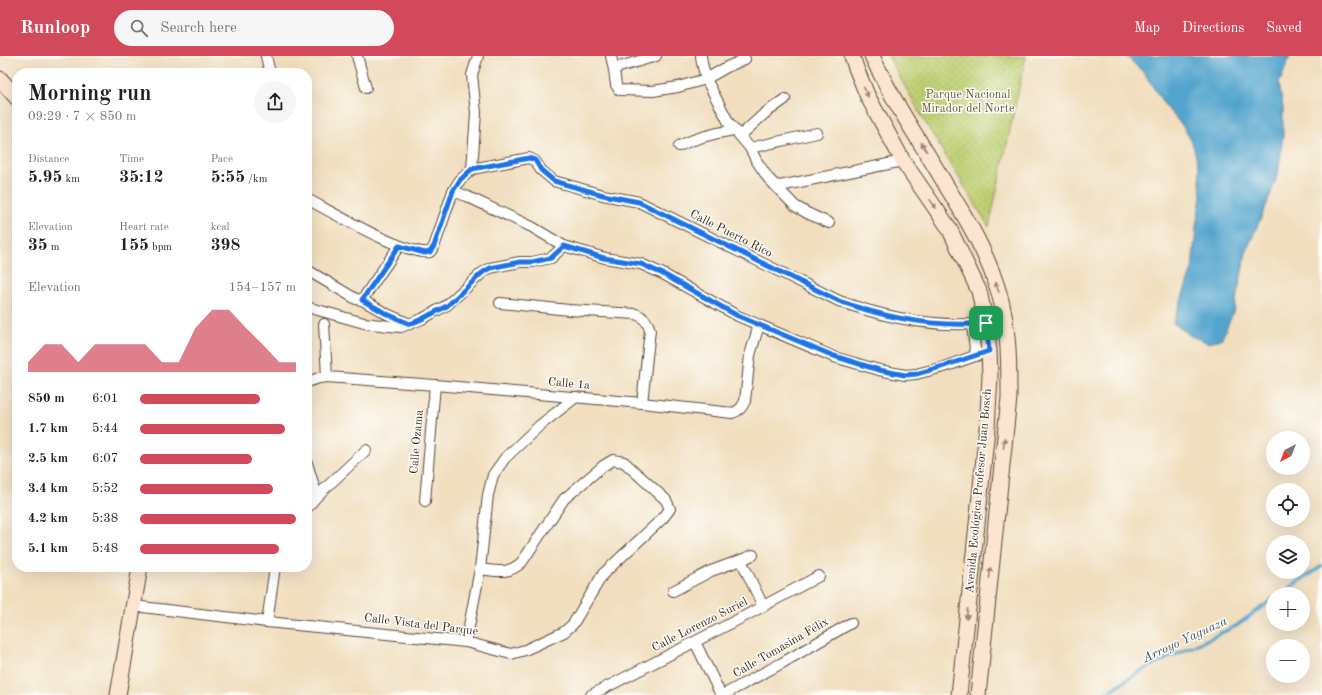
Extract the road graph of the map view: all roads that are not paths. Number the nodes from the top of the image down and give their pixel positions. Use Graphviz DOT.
graph roads {
  1 [pos="266,56"];
  2 [pos="357,56"];
  3 [pos="478,56"];
  4 [pos="612,56"];
  5 [pos="656,56"];
  6 [pos="702,56"];
  7 [pos="852,56"];
  8 [pos="872,56"];
  9 [pos="745,59"];
  10 [pos="269,68"];
  11 [pos="614,70"];
  12 [pos="0,79"];
  13 [pos="706,79"];
  14 [pos="366,88"];
  15 [pos="12,92"];
  16 [pos="785,99"];
  17 [pos="737,133"];
  18 [pos="817,133"];
  19 [pos="679,146"];
  20 [pos="750,148"];
  21 [pos="903,161"];
  22 [pos="472,169"];
  23 [pos="775,185"];
  24 [pos="453,191"];
  25 [pos="312,202"];
  26 [pos="829,223"];
  27 [pos="399,246"];
  28 [pos="564,246"];
  29 [pos="312,273"];
  30 [pos="362,300"];
  31 [pos="500,303"];
  32 [pos="312,308"];
  33 [pos="324,324"];
  34 [pos="410,324"];
  35 [pos="979,324"];
  36 [pos="759,325"];
  37 [pos="983,354"];
  38 [pos="327,378"];
  39 [pos="312,380"];
  40 [pos="435,385"];
  41 [pos="576,397"];
  42 [pos="642,403"];
  43 [pos="366,450"];
  44 [pos="312,480"];
  45 [pos="317,496"];
  46 [pos="424,501"];
  47 [pos="312,502"];
  48 [pos="753,555"];
  49 [pos="741,560"];
  50 [pos="480,569"];
  51 [pos="139,572"];
  52 [pos="274,572"];
  53 [pos="819,576"];
  54 [pos="673,591"];
  55 [pos="134,606"];
  56 [pos="763,606"];
  57 [pos="267,622"];
  58 [pos="851,622"];
  59 [pos="466,642"];
  60 [pos="695,642"];
  61 [pos="962,665"];
  62 [pos="981,668"];
  63 [pos="118,695"];
  64 [pos="591,695"];
  65 [pos="722,695"];
  66 [pos="959,695"];
  67 [pos="978,695"];
  1 -- 10 [label="street"];
  2 -- 14 [label="street"];
  3 -- 22 [label="street"];
  4 -- 11 [label="street"];
  5 -- 11 [label="street"];
  6 -- 13 [label="street"];
  7 -- 21 [label="street, Avenida Ecológica Profesor Juan Bosch, one-way"];
  62 -- 8 [label="street, Avenida Ecológica Profesor Juan Bosch, one-way"];
  9 -- 13 [label="street"];
  11 -- 13 [label="street"];
  12 -- 15 [label="street"];
  13 -- 17 [label="street"];
  16 -- 17 [label="street"];
  17 -- 19 [label="street"];
  17 -- 20 [label="street"];
  18 -- 20 [label="street"];
  20 -- 23 [label="street"];
  21 -- 23 [label="street"];
  21 -- 35 [label="street, Avenida Ecológica Profesor Juan Bosch, one-way"];
  22 -- 24 [label="street"];
  22 -- 35 [label="street, Calle Puerto Rico"];
  23 -- 26 [label="street"];
  24 -- 27 [label="street"];
  24 -- 28 [label="street"];
  25 -- 27 [label="street"];
  27 -- 30 [label="street"];
  28 -- 34 [label="street"];
  28 -- 36 [label="street"];
  29 -- 30 [label="street"];
  30 -- 34 [label="street"];
  31 -- 42 [label="street"];
  32 -- 34 [label="street"];
  33 -- 38 [label="street"];
  35 -- 37 [label="street, Avenida Ecológica Profesor Juan Bosch"];
  36 -- 37 [label="street"];
  36 -- 42 [label="street, Calle 1a"];
  37 -- 61 [label="street, Avenida Ecológica Profesor Juan Bosch, one-way"];
  38 -- 39 [label="street, Calle 1a"];
  38 -- 40 [label="street, Calle 1a"];
  40 -- 41 [label="street, Calle 1a"];
  40 -- 46 [label="street, Calle Ozama"];
  41 -- 42 [label="street, Calle 1a"];
  41 -- 50 [label="street"];
  43 -- 45 [label="street"];
  44 -- 45 [label="street"];
  45 -- 47 [label="street"];
  48 -- 49 [label="street"];
  49 -- 54 [label="street"];
  49 -- 56 [label="street"];
  50 -- 59 [label="street"];
  50 -- 59 [label="street, Calle Vista del Parque"];
  51 -- 55 [label="street"];
  52 -- 57 [label="street"];
  53 -- 56 [label="street, Calle Lorenzo Suriel"];
  55 -- 57 [label="street, Calle Vista del Parque"];
  55 -- 63 [label="street"];
  56 -- 60 [label="street, Calle Lorenzo Suriel"];
  57 -- 59 [label="street, Calle Vista del Parque"];
  58 -- 65 [label="street, Calle Tomasina Félix"];
  60 -- 64 [label="street, Calle Lorenzo Suriel"];
  60 -- 65 [label="street"];
  61 -- 62 [label="street"];
  61 -- 66 [label="street, Avenida Ecológica Profesor Juan Bosch"];
  62 -- 67 [label="street, Avenida Ecológica Profesor Juan Bosch"];
}
